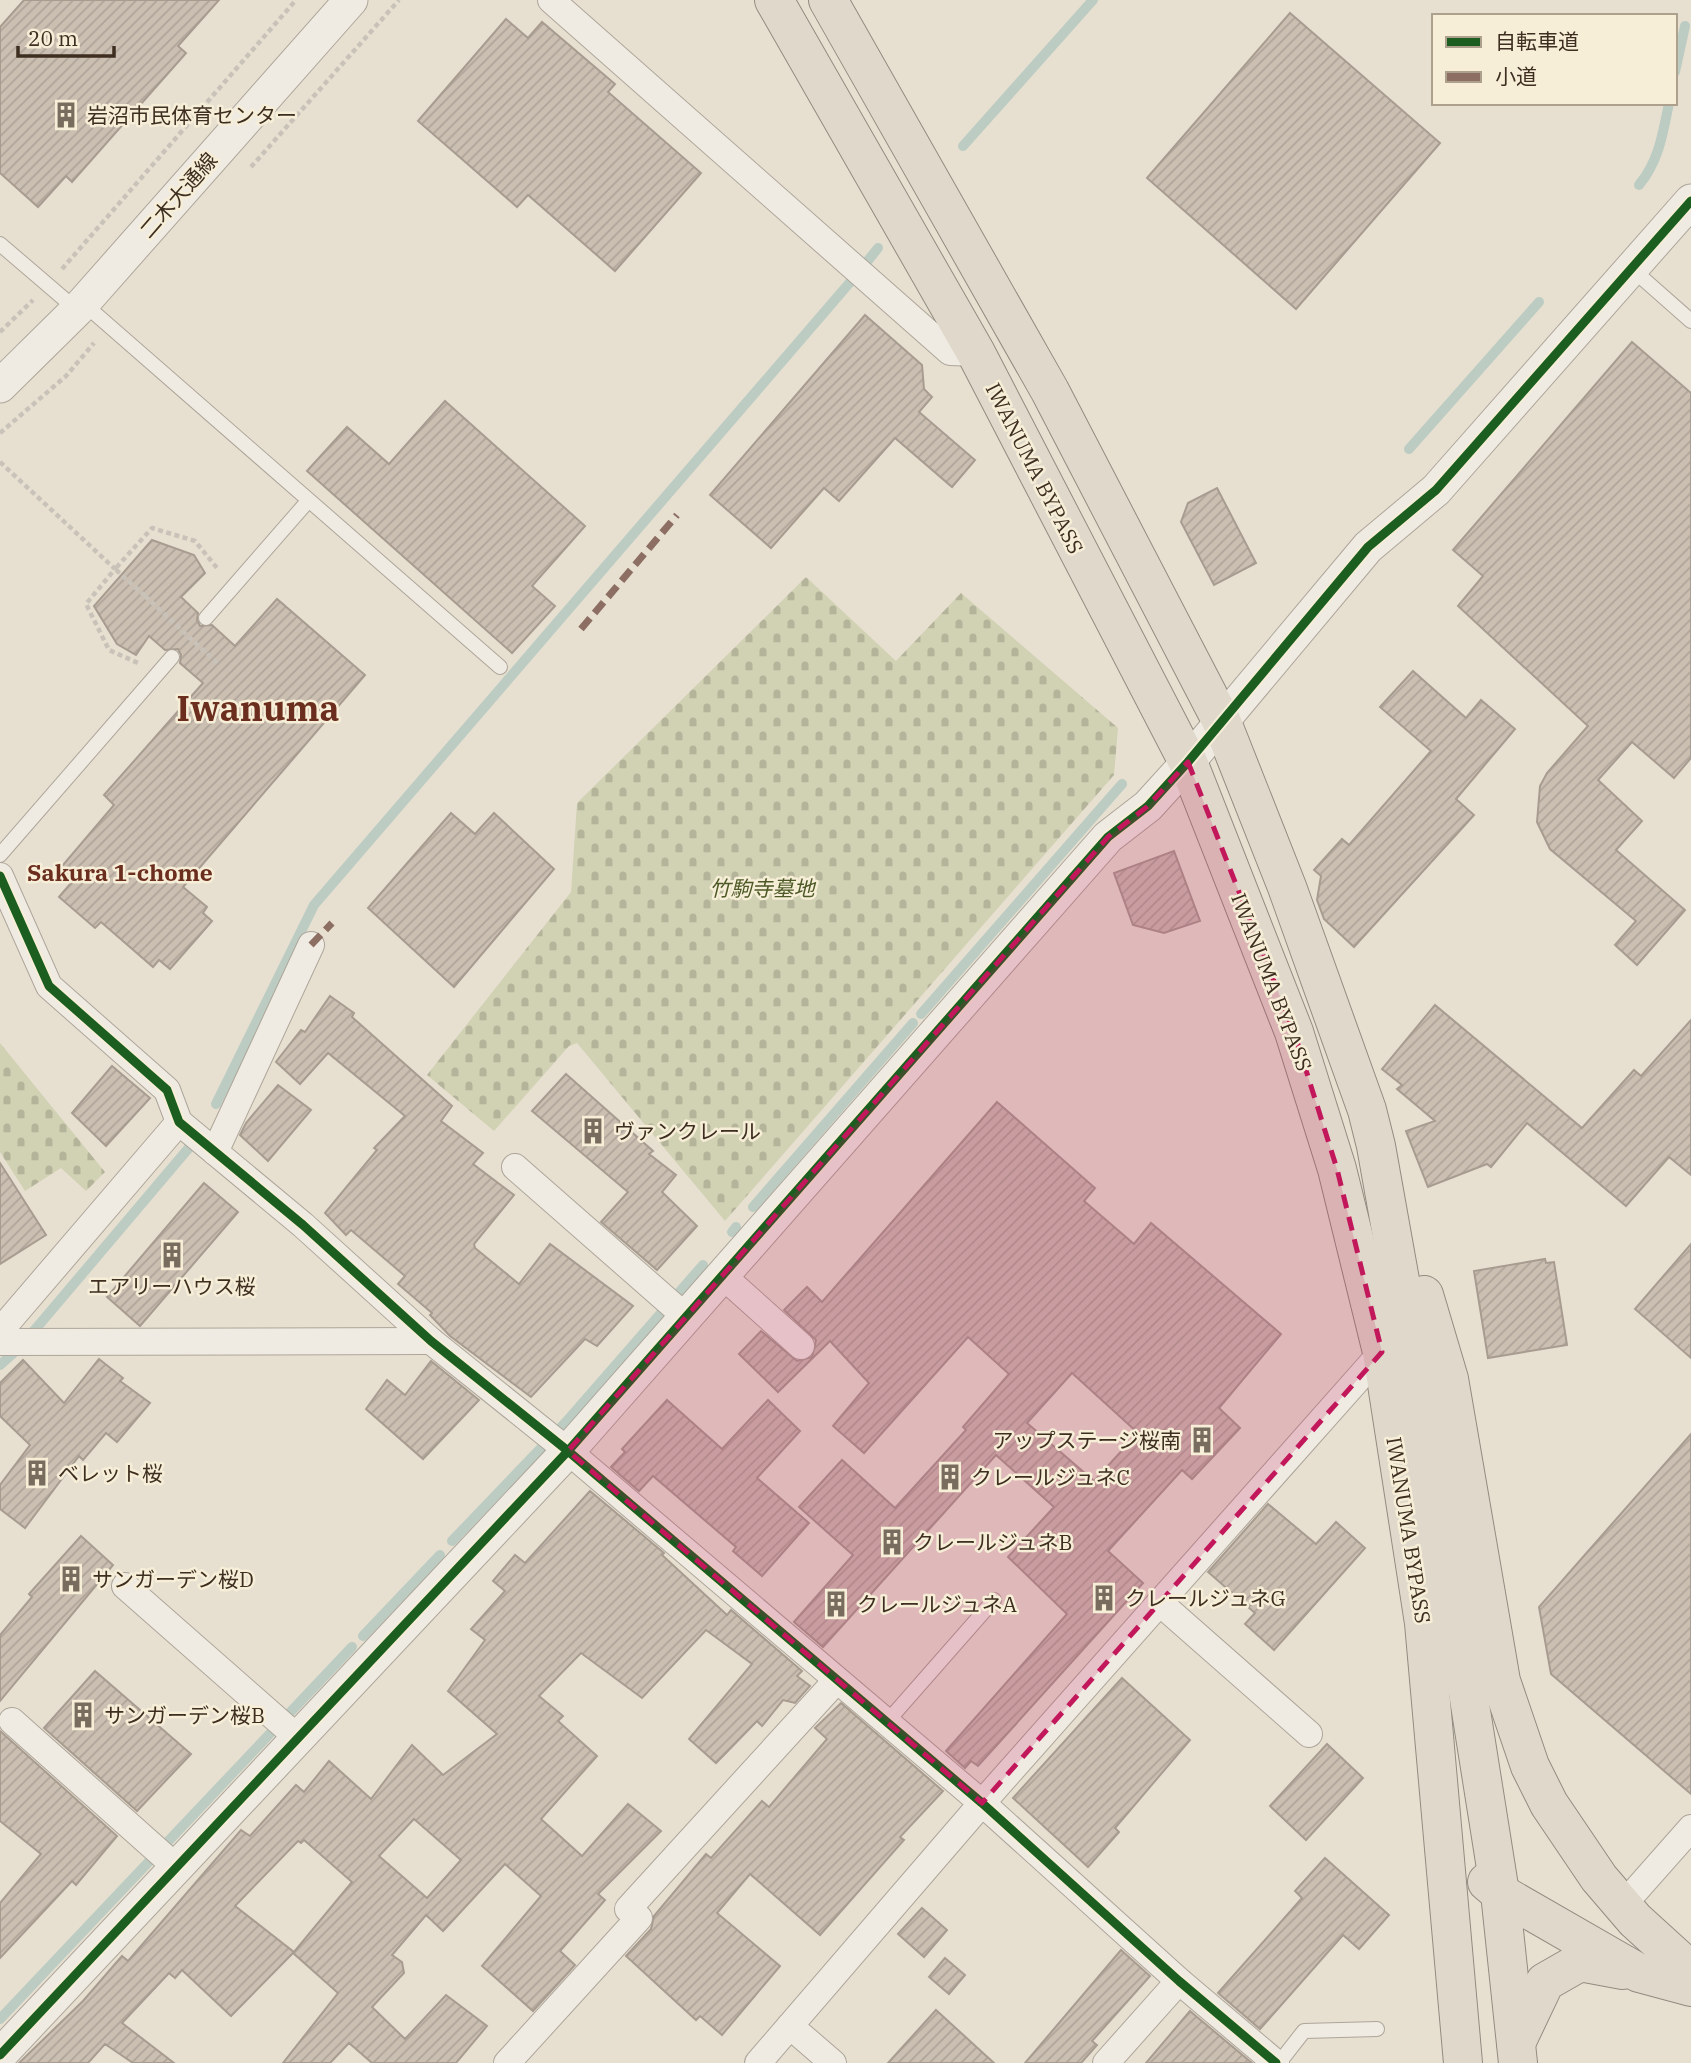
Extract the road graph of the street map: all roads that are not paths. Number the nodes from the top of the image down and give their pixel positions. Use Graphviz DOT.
graph roads {
  1 [pos="351,0"];
  2 [pos="551,0"];
  3 [pos="774,0"];
  4 [pos="828,0"];
  5 [pos="1691,201"];
  6 [pos="0,244"];
  7 [pos="1632,270"];
  8 [pos="80,307"];
  9 [pos="1691,321"];
  10 [pos="976,353"];
  11 [pos="0,386"];
  12 [pos="308,501"];
  13 [pos="206,618"];
  14 [pos="172,657"];
  15 [pos="500,667"];
  16 [pos="1222,720"];
  17 [pos="1188,762"];
  18 [pos="0,855"];
  19 [pos="0,876"];
  20 [pos="311,945"];
  21 [pos="179,1122"];
  22 [pos="1376,1146"];
  23 [pos="215,1152"];
  24 [pos="515,1167"];
  25 [pos="723,1276"];
  26 [pos="674,1307"];
  27 [pos="0,1331"];
  28 [pos="431,1341"];
  29 [pos="0,1342"];
  30 [pos="801,1346"];
  31 [pos="1382,1352"];
  32 [pos="565,1448"];
  33 [pos="125,1586"];
  34 [pos="994,1600"];
  35 [pos="1160,1603"];
  36 [pos="836,1681"];
  37 [pos="12,1721"];
  38 [pos="886,1723"];
  39 [pos="286,1728"];
  40 [pos="1309,1734"];
  41 [pos="1439,1796"];
  42 [pos="982,1803"];
  43 [pos="1691,1828"];
  44 [pos="164,1856"];
  45 [pos="1500,1894"];
  46 [pos="1623,1905"];
  47 [pos="1691,1971"];
  48 [pos="1639,1973"];
  49 [pos="1179,1981"];
  50 [pos="1691,1987"];
  51 [pos="790,2026"];
  52 [pos="1377,2029"];
  53 [pos="3,2046"];
  54 [pos="1517,2053"];
  55 [pos="506,2063"];
  56 [pos="758,2063"];
  57 [pos="833,2063"];
  58 [pos="1106,2063"];
  59 [pos="1278,2063"];
  60 [pos="1462,2063"];
  1 -- 8 [label="street, 二木大通線"];
  2 -- 10 [label="street"];
  3 -- 10 [label="highway, IWANUMA BYPASS"];
  4 -- 16 [label="highway, IWANUMA BYPASS"];
  5 -- 7 [label="street"];
  6 -- 8 [label="lane"];
  7 -- 9 [label="lane"];
  7 -- 16 [label="street"];
  8 -- 11 [label="street, 二木大通線"];
  8 -- 12 [label="lane"];
  10 -- 17 [label="highway, IWANUMA BYPASS"];
  12 -- 13 [label="lane"];
  12 -- 15 [label="lane"];
  14 -- 18 [label="lane"];
  16 -- 17 [label="street"];
  16 -- 22 [label="highway, IWANUMA BYPASS"];
  17 -- 25 [label="street"];
  17 -- 31 [label="highway, IWANUMA BYPASS"];
  19 -- 21 [label="street"];
  20 -- 23 [label="street"];
  21 -- 23 [label="street"];
  21 -- 27 [label="street"];
  22 -- 45 [label="highway, IWANUMA BYPASS"];
  22 -- 46 [label="highway"];
  23 -- 28 [label="street"];
  24 -- 26 [label="street"];
  25 -- 26 [label="street"];
  25 -- 30 [label="street"];
  26 -- 32 [label="street"];
  28 -- 29 [label="street"];
  28 -- 32 [label="street"];
  31 -- 35 [label="street"];
  31 -- 41 [label="highway, IWANUMA BYPASS"];
  32 -- 36 [label="street"];
  32 -- 39 [label="street"];
  33 -- 39 [label="street"];
  34 -- 38 [label="lane"];
  35 -- 40 [label="street"];
  35 -- 42 [label="street"];
  36 -- 38 [label="street"];
  36 -- 55 [label="street"];
  37 -- 44 [label="street"];
  38 -- 42 [label="street"];
  39 -- 44 [label="street"];
  41 -- 45 [label="highway"];
  41 -- 60 [label="highway, IWANUMA BYPASS"];
  42 -- 49 [label="street"];
  42 -- 51 [label="street"];
  43 -- 46 [label="street"];
  44 -- 53 [label="street"];
  45 -- 48 [label="highway"];
  45 -- 54 [label="highway, IWANUMA BYPASS"];
  46 -- 47 [label="highway"];
  48 -- 50 [label="highway"];
  48 -- 54 [label="highway"];
  49 -- 58 [label="street"];
  49 -- 59 [label="street"];
  51 -- 56 [label="street"];
  51 -- 57 [label="street"];
  52 -- 59 [label="lane"];
}
